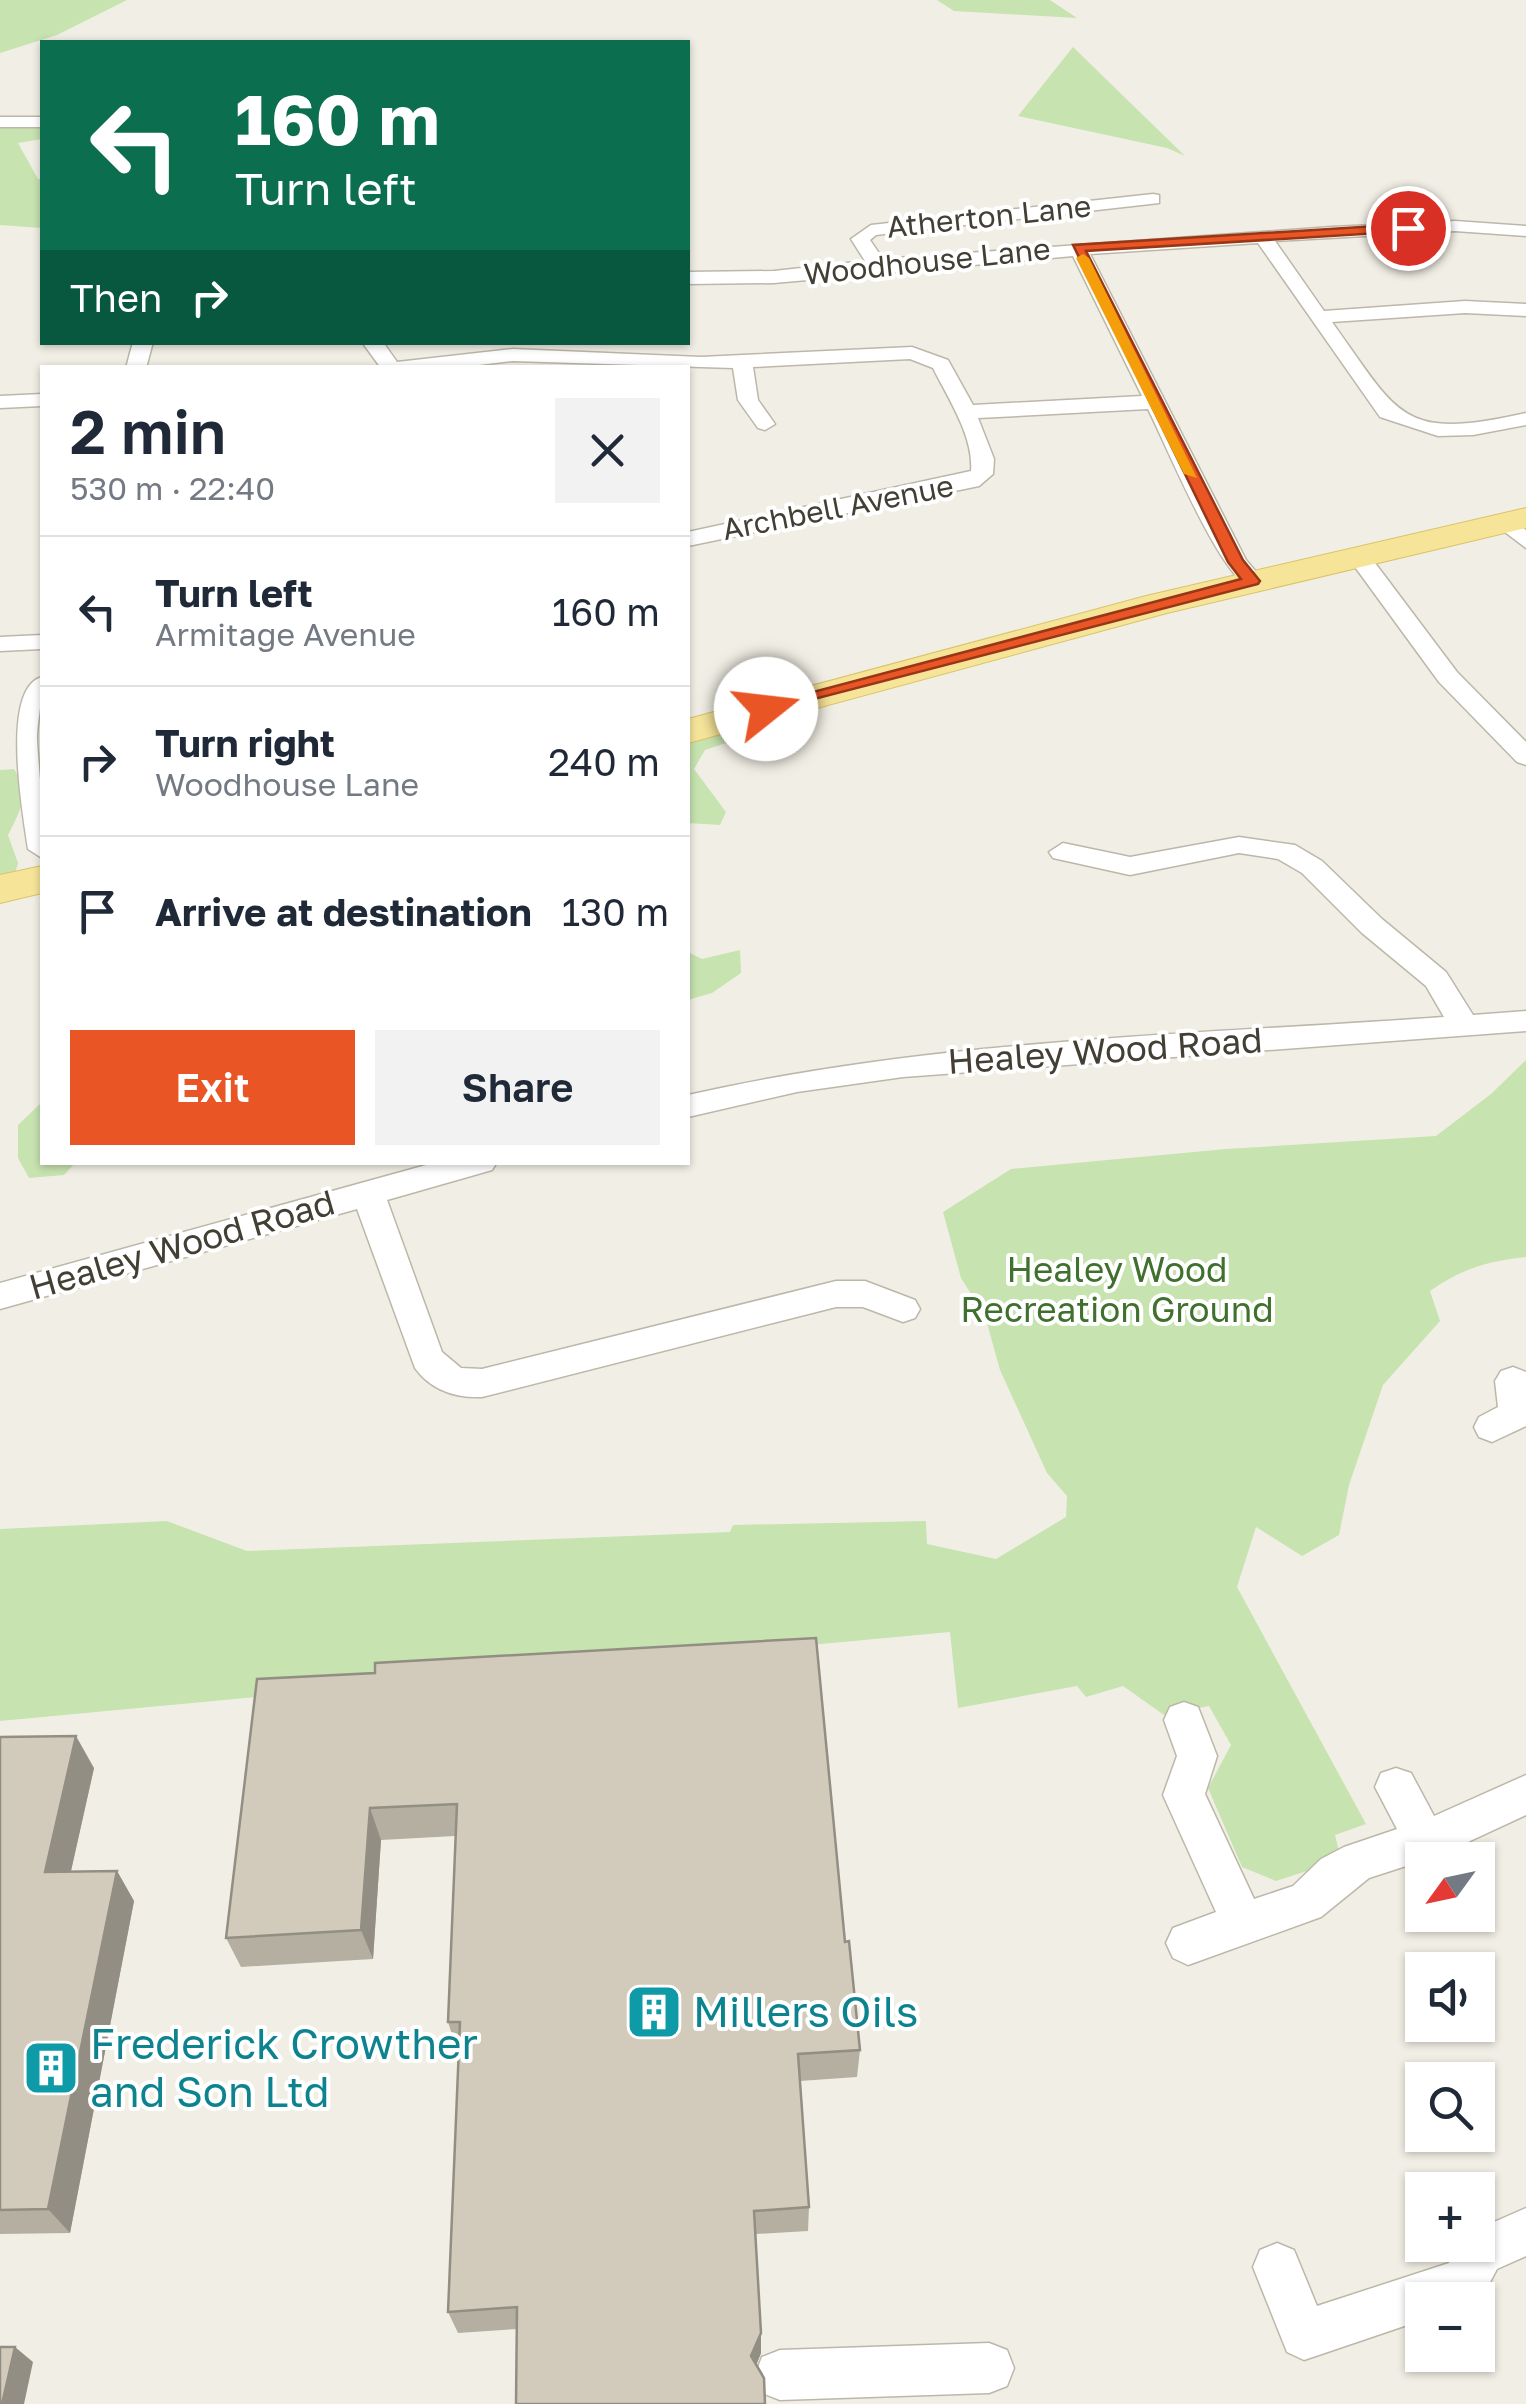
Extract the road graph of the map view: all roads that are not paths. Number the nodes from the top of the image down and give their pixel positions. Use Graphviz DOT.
graph roads {
  1 [pos="0,122"];
  2 [pos="40,122"];
  3 [pos="1152,199"];
  4 [pos="1526,231"];
  5 [pos="1262,236"];
  6 [pos="1078,248"];
  7 [pos="876,265"];
  8 [pos="690,278"];
  9 [pos="1526,310"];
  10 [pos="1317,317"];
  11 [pos="374,345"];
  12 [pos="742,363"];
  13 [pos="391,365"];
  14 [pos="421,365"];
  15 [pos="40,400"];
  16 [pos="0,402"];
  17 [pos="1155,402"];
  18 [pos="966,412"];
  19 [pos="1526,419"];
  20 [pos="765,424"];
  21 [pos="1519,527"];
  22 [pos="690,539"];
  23 [pos="1358,556"];
  24 [pos="1252,581"];
  25 [pos="40,642"];
  26 [pos="0,644"];
  27 [pos="40,690"];
  28 [pos="690,730"];
  29 [pos="1526,757"];
  30 [pos="40,836"];
  31 [pos="1062,852"];
  32 [pos="40,880"];
  33 [pos="0,888"];
  34 [pos="1526,1022"];
  35 [pos="1465,1026"];
  36 [pos="690,1106"];
  37 [pos="470,1165"];
  38 [pos="368,1194"];
  39 [pos="893,1294"];
  40 [pos="0,1296"];
  41 [pos="1184,1720"];
  42 [pos="1396,1787"];
  43 [pos="1526,1794"];
  44 [pos="1425,1841"];
  45 [pos="1243,1923"];
  46 [pos="1188,1943"];
  47 [pos="1526,2232"];
  48 [pos="1277,2267"];
  49 [pos="989,2368"];
  50 [pos="780,2375"];
  1 -- 2 [label="street"];
  3 -- 7 [label="street, Atherton Lane"];
  4 -- 5 [label="street, Woodhouse Lane"];
  5 -- 6 [label="street, Woodhouse Lane"];
  5 -- 10 [label="street"];
  6 -- 7 [label="street, Woodhouse Lane"];
  6 -- 17 [label="street"];
  7 -- 8 [label="street, Woodhouse Lane"];
  9 -- 10 [label="street"];
  10 -- 19 [label="street"];
  11 -- 13 [label="street"];
  12 -- 14 [label="street"];
  12 -- 18 [label="street"];
  12 -- 20 [label="street"];
  15 -- 16 [label="street"];
  17 -- 18 [label="street"];
  17 -- 24 [label="street"];
  18 -- 22 [label="street, Archbell Avenue"];
  21 -- 23 [label="main road"];
  23 -- 24 [label="main road"];
  23 -- 29 [label="street"];
  24 -- 28 [label="main road"];
  25 -- 26 [label="street"];
  27 -- 30 [label="street"];
  31 -- 35 [label="street"];
  32 -- 33 [label="main road"];
  34 -- 35 [label="street, Healey Wood Road"];
  35 -- 36 [label="street, Healey Wood Road"];
  37 -- 38 [label="street, Healey Wood Road"];
  38 -- 39 [label="street"];
  38 -- 40 [label="street, Healey Wood Road"];
  41 -- 45 [label="street"];
  42 -- 44 [label="street"];
  43 -- 44 [label="street"];
  44 -- 45 [label="street"];
  45 -- 46 [label="street"];
  47 -- 48 [label="street"];
  49 -- 50 [label="street"];
}
